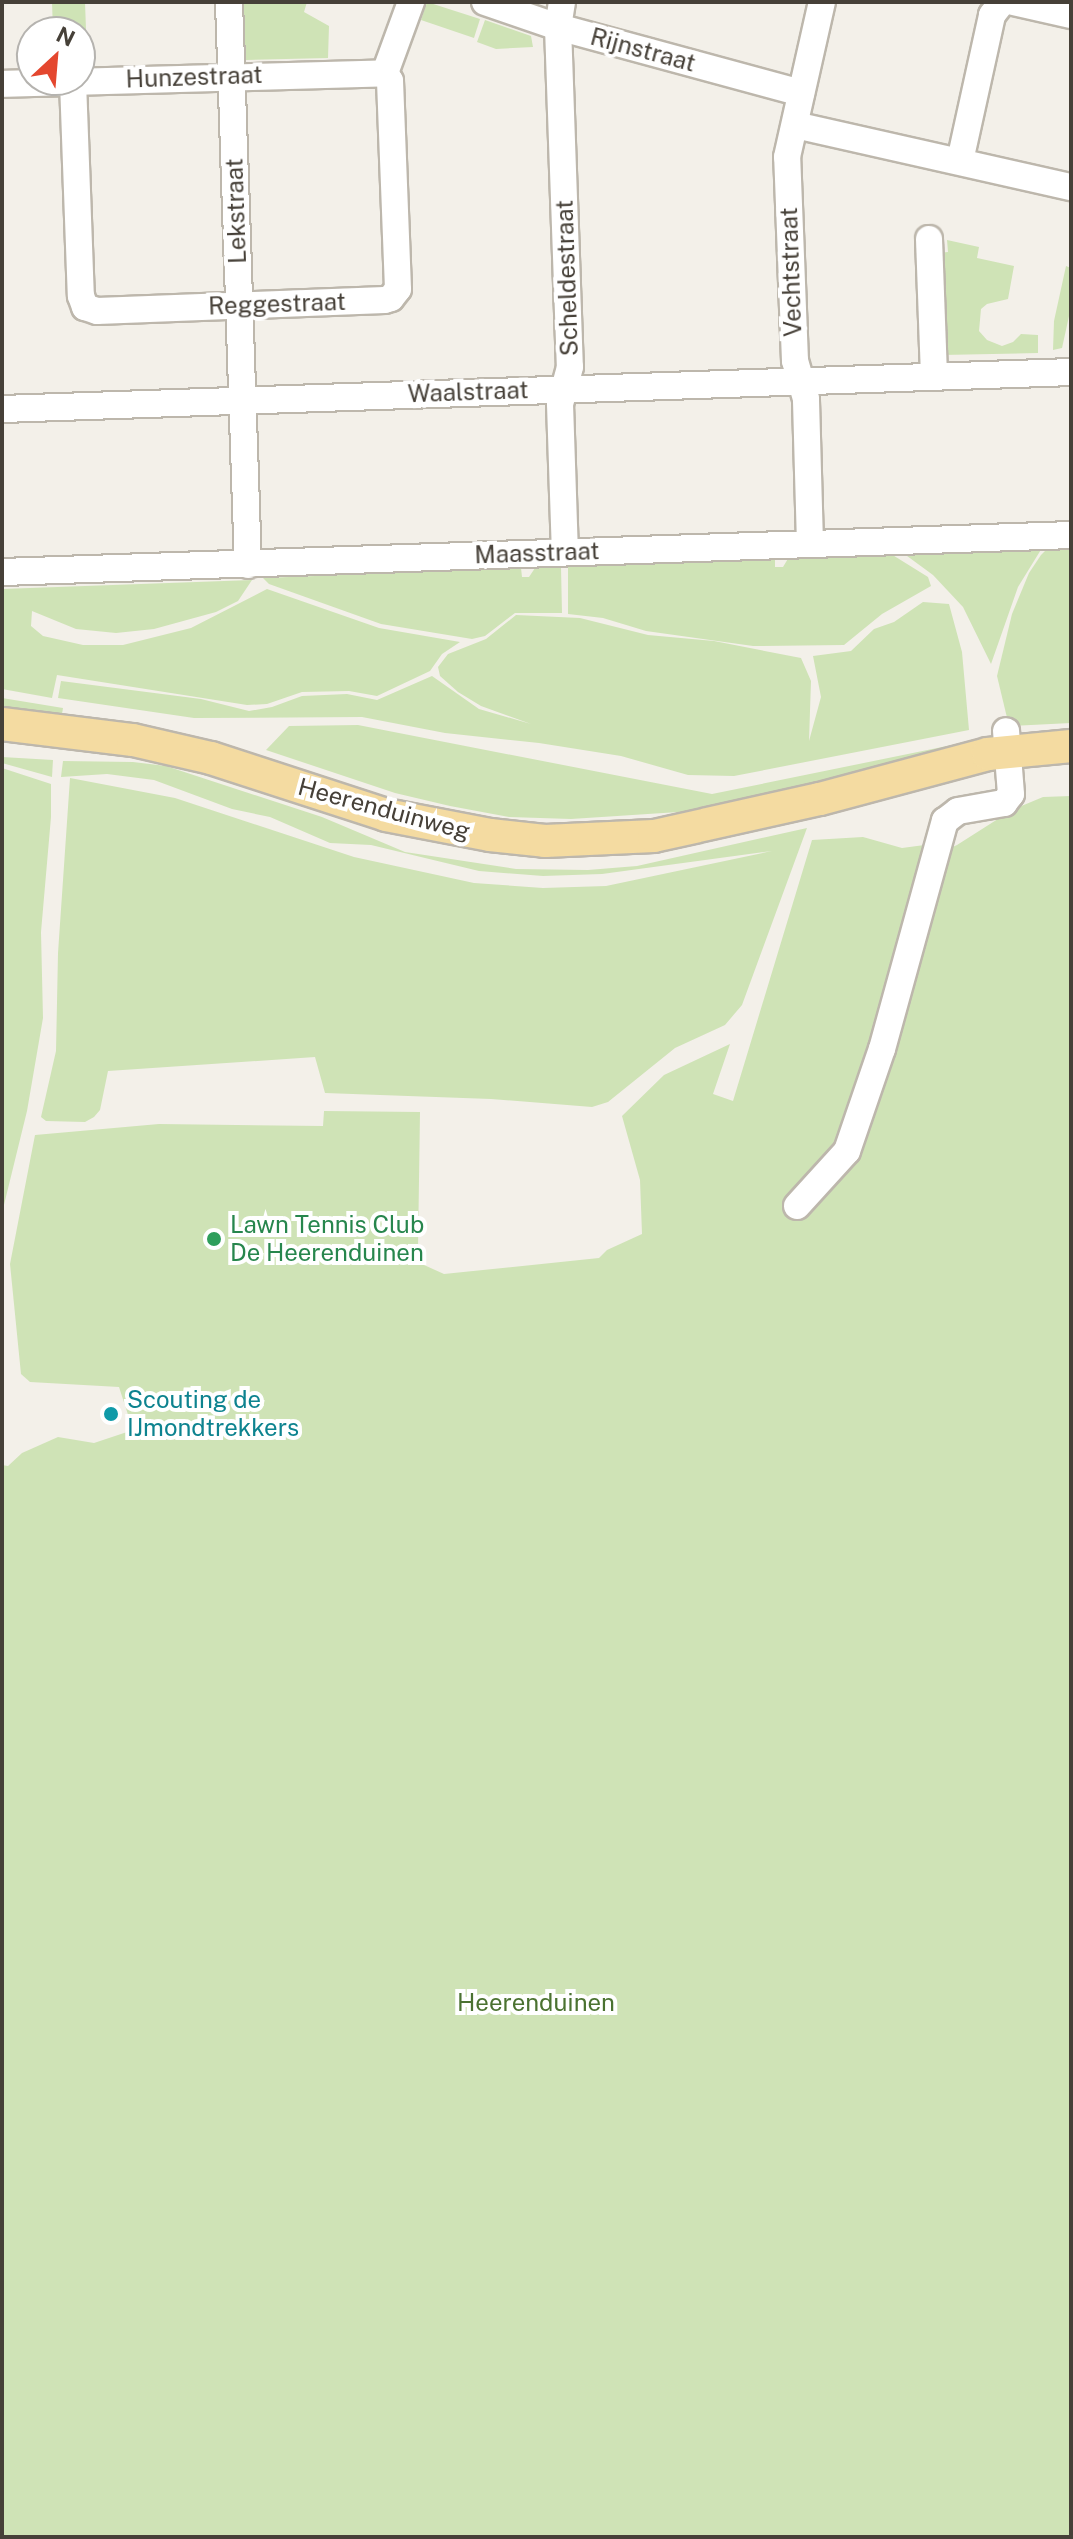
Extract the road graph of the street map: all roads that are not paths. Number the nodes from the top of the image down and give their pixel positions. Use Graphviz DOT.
graph roads {
  1 [pos="229,2"];
  2 [pos="411,2"];
  3 [pos="485,2"];
  4 [pos="822,2"];
  5 [pos="1002,2"];
  6 [pos="1013,2"];
  7 [pos="560,14"];
  8 [pos="1071,15"];
  9 [pos="385,73"];
  10 [pos="232,76"];
  11 [pos="96,81"];
  12 [pos="801,93"];
  13 [pos="74,96"];
  14 [pos="795,125"];
  15 [pos="960,161"];
  16 [pos="1071,187"];
  17 [pos="929,239"];
  18 [pos="239,305"];
  19 [pos="1071,372"];
  20 [pos="934,374"];
  21 [pos="801,380"];
  22 [pos="566,388"];
  23 [pos="243,401"];
  24 [pos="2,409"];
  25 [pos="1071,535"];
  26 [pos="810,544"];
  27 [pos="565,552"];
  28 [pos="248,565"];
  29 [pos="2,572"];
  30 [pos="2,724"];
  31 [pos="1071,746"];
  32 [pos="1008,750"];
  33 [pos="1071,760"];
  34 [pos="797,1206"];
  1 -- 10 [label="street, Lekstraat"];
  2 -- 9 [label="street, Reggestraat"];
  3 -- 7 [label="street, Rijnstraat"];
  4 -- 12 [label="street, Vechtstraat"];
  5 -- 15 [label="street"];
  6 -- 8 [label="street"];
  7 -- 12 [label="street, Rijnstraat"];
  7 -- 22 [label="street, Scheldestraat"];
  9 -- 10 [label="street, Hunzestraat"];
  9 -- 18 [label="street, Reggestraat"];
  10 -- 11 [label="street, Hunzestraat"];
  10 -- 18 [label="street, Lekstraat"];
  12 -- 14 [label="street, Vechtstraat"];
  13 -- 18 [label="street, Reggestraat"];
  14 -- 15 [label="street"];
  14 -- 21 [label="street, Vechtstraat"];
  15 -- 16 [label="street"];
  17 -- 20 [label="street"];
  18 -- 23 [label="street, Lekstraat"];
  19 -- 20 [label="street, Waalstraat"];
  20 -- 21 [label="street, Waalstraat"];
  21 -- 22 [label="street, Waalstraat"];
  21 -- 26 [label="street, Vechtstraat"];
  22 -- 23 [label="street, Waalstraat"];
  22 -- 27 [label="street, Scheldestraat"];
  23 -- 24 [label="street, Waalstraat"];
  23 -- 28 [label="street, Lekstraat"];
  25 -- 26 [label="street, Maasstraat"];
  26 -- 27 [label="street, Maasstraat"];
  27 -- 28 [label="street, Maasstraat"];
  28 -- 29 [label="street, Maasstraat"];
  30 -- 32 [label="main road, Heerenduinweg"];
  31 -- 32 [label="main road, Heerenduinweg"];
  32 -- 33 [label="main road, Heerenduinweg"];
  32 -- 34 [label="street"];
}
